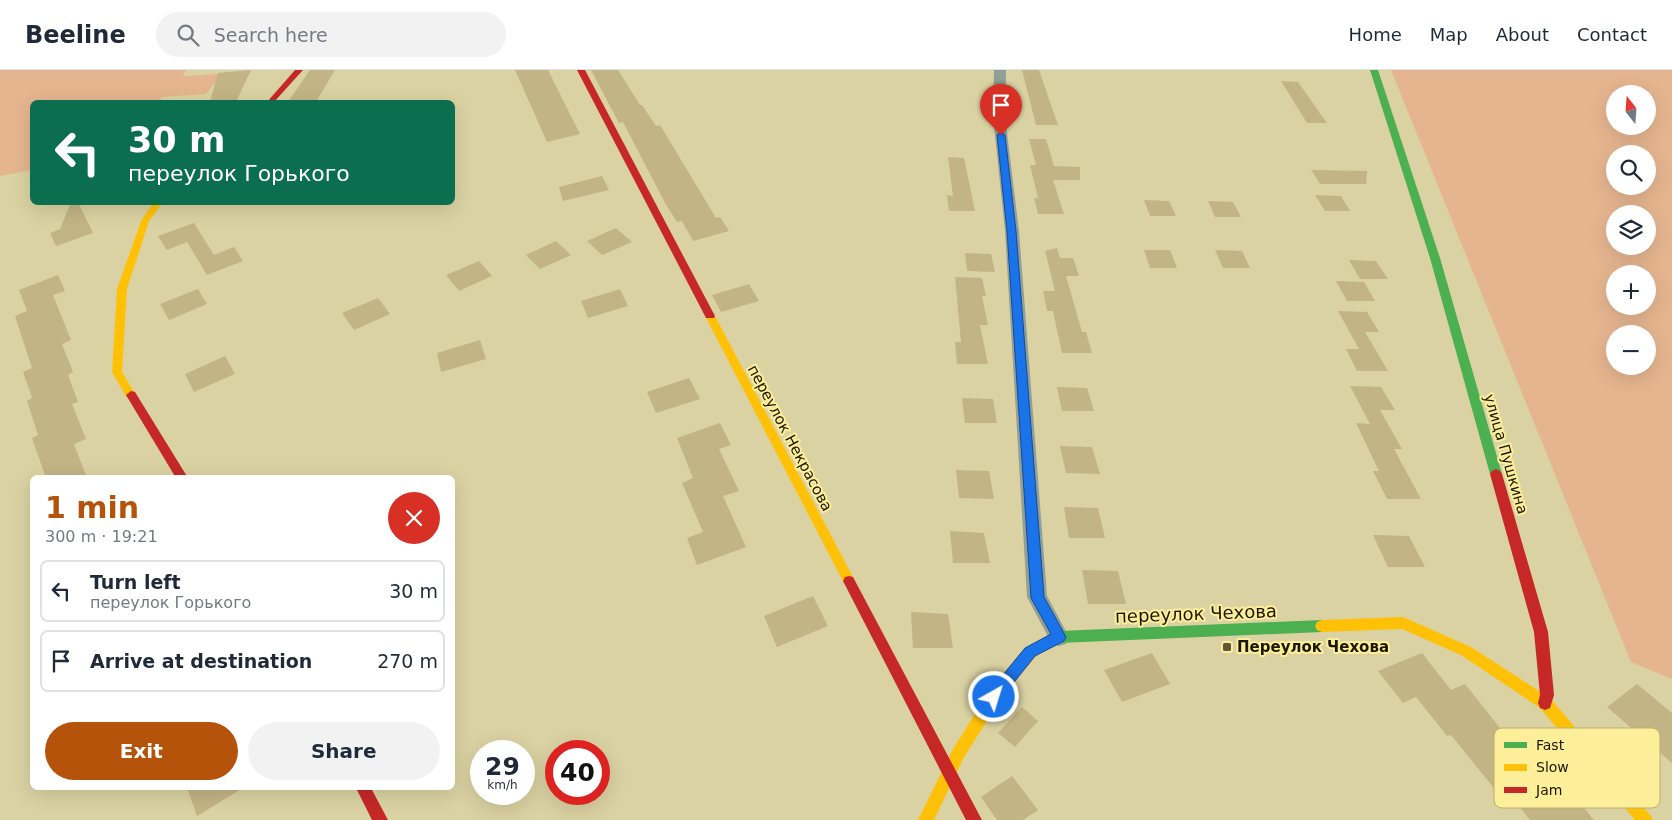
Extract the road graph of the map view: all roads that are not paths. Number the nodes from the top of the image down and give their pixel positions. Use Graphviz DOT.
graph roads {
  1 [pos="299,70"];
  2 [pos="581,70"];
  3 [pos="1000,70"];
  4 [pos="1374,70"];
  5 [pos="272,100"];
  6 [pos="157,205"];
  7 [pos="180,475"];
  8 [pos="1059,637"];
  9 [pos="1545,703"];
  10 [pos="1566,728"];
  11 [pos="948,771"];
  12 [pos="364,790"];
  13 [pos="1633,808"];
  14 [pos="380,820"];
  15 [pos="926,820"];
  16 [pos="974,820"];
  17 [pos="1645,820"];
  1 -- 5 [label="street"];
  2 -- 11 [label="street, переулок Некрасова"];
  3 -- 8 [label="street"];
  4 -- 9 [label="street, улица Пушкина"];
  6 -- 7 [label="street"];
  8 -- 9 [label="street, переулок Чехова"];
  8 -- 11 [label="street, переулок Чехова"];
  9 -- 10 [label="street"];
  11 -- 15 [label="street, переулок Чехова"];
  11 -- 16 [label="street, переулок Некрасова"];
  12 -- 14 [label="street"];
  13 -- 17 [label="street"];
}
